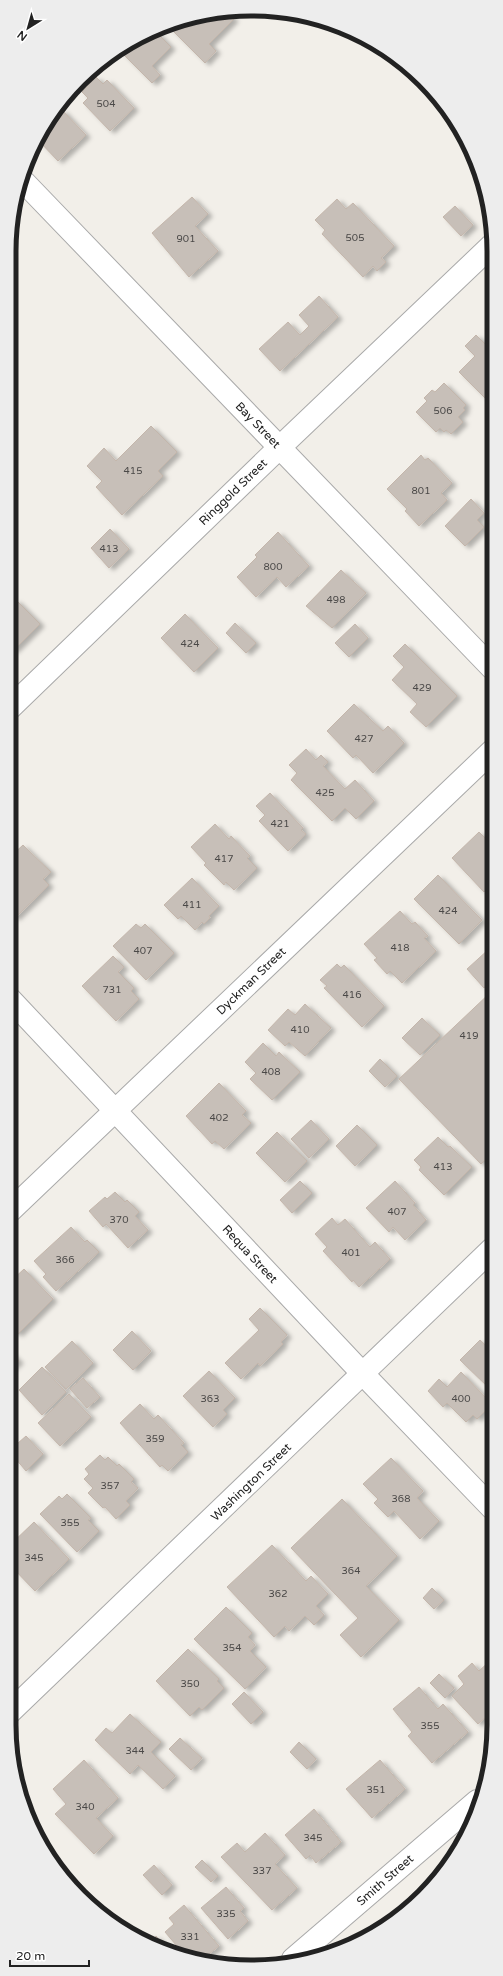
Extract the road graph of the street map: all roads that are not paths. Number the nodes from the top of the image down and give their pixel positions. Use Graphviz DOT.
graph roads {
  1 [pos="26,184"];
  2 [pos="487,250"];
  3 [pos="279,448"];
  4 [pos="487,663"];
  5 [pos="16,702"];
  6 [pos="487,756"];
  7 [pos="16,1005"];
  8 [pos="115,1111"];
  9 [pos="16,1206"];
  10 [pos="487,1254"];
  11 [pos="363,1374"];
  12 [pos="487,1503"];
  13 [pos="16,1706"];
  14 [pos="473,1804"];
  15 [pos="297,1955"];
  1 -- 3 [label="street, Bay Street"];
  2 -- 3 [label="street, Ringgold Street"];
  3 -- 4 [label="street, Bay Street"];
  3 -- 5 [label="street, Ringgold Street"];
  6 -- 8 [label="street, Dyckman Street"];
  7 -- 8 [label="street, Requa Street"];
  8 -- 9 [label="street, Dyckman Street"];
  8 -- 11 [label="street, Requa Street"];
  10 -- 11 [label="street, Washington Street"];
  11 -- 12 [label="street, Requa Street"];
  11 -- 13 [label="street, Washington Street"];
  14 -- 15 [label="street, Smith Street"];
}
